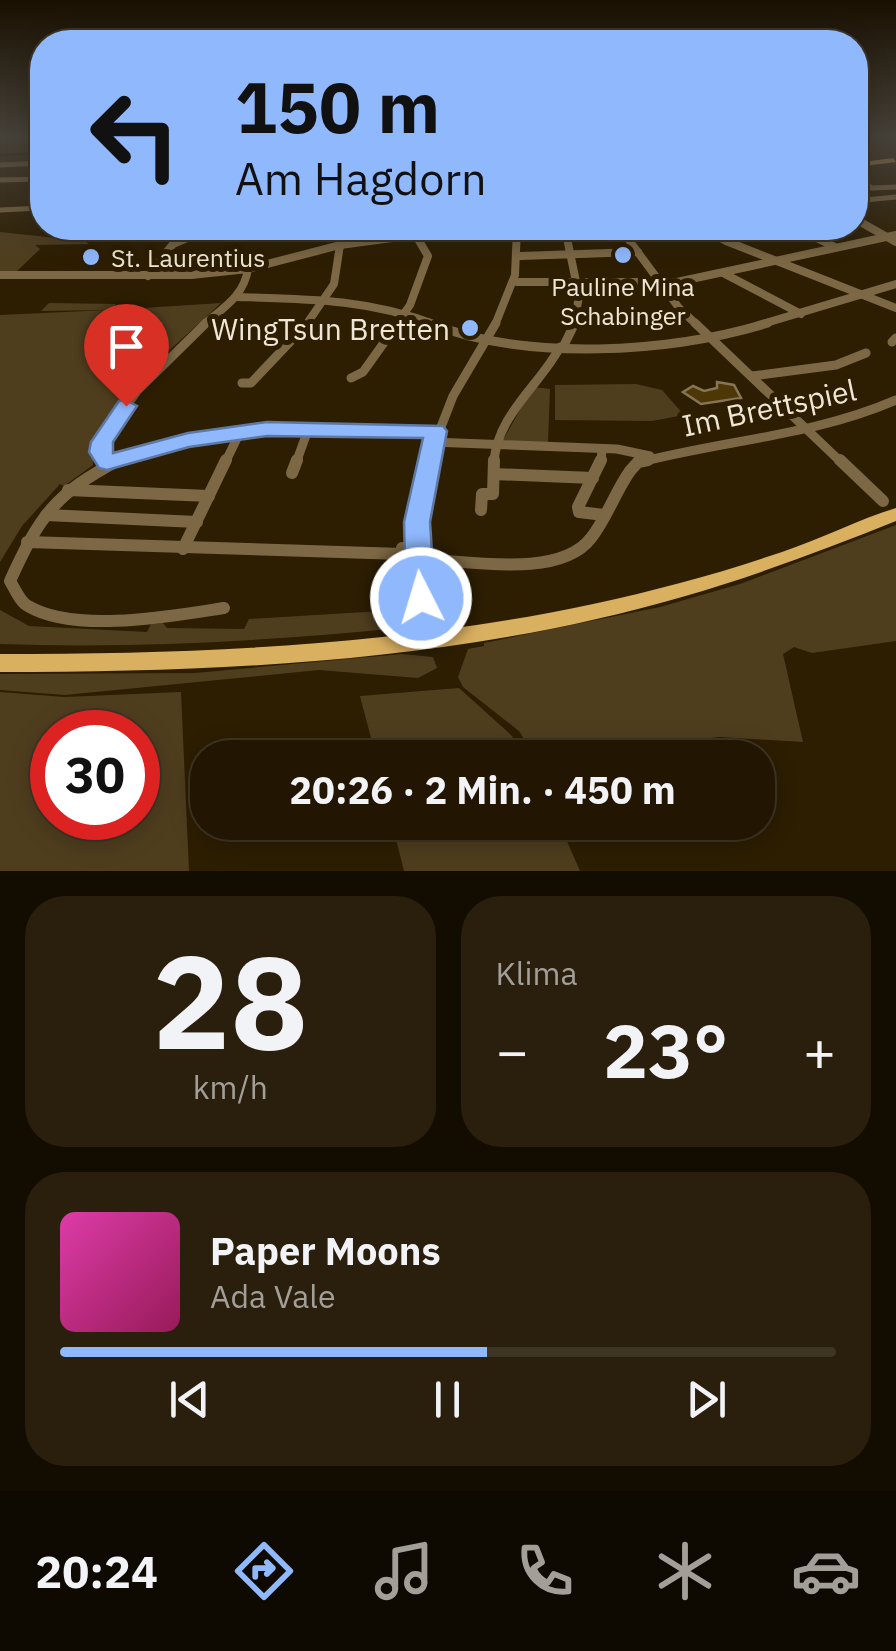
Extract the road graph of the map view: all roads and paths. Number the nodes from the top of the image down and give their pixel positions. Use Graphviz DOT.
graph roads {
  1 [pos="30,179"];
  2 [pos="0,180"];
  3 [pos="14,180"];
  4 [pos="868,186"];
  5 [pos="896,187"];
  6 [pos="896,198"];
  7 [pos="868,200"];
  8 [pos="28,208"];
  9 [pos="0,210"];
  10 [pos="868,226"];
  11 [pos="893,238"];
  12 [pos="182,240"];
  13 [pos="374,240"];
  14 [pos="420,240"];
  15 [pos="518,240"];
  16 [pos="629,240"];
  17 [pos="731,240"];
  18 [pos="821,240"];
  19 [pos="568,243"];
  20 [pos="340,245"];
  21 [pos="837,248"];
  22 [pos="638,252"];
  23 [pos="570,254"];
  24 [pos="520,256"];
  25 [pos="778,261"];
  26 [pos="248,269"];
  27 [pos="722,272"];
  28 [pos="1,276"];
  29 [pos="148,276"];
  30 [pos="517,282"];
  31 [pos="579,282"];
  32 [pos="660,282"];
  33 [pos="896,284"];
  34 [pos="863,294"];
  35 [pos="237,298"];
  36 [pos="324,298"];
  37 [pos="896,308"];
  38 [pos="405,313"];
  39 [pos="801,314"];
  40 [pos="486,339"];
  41 [pos="714,340"];
  42 [pos="562,347"];
  43 [pos="866,353"];
  44 [pos="752,376"];
  45 [pos="350,378"];
  46 [pos="242,383"];
  47 [pos="896,400"];
  48 [pos="308,428"];
  49 [pos="810,430"];
  50 [pos="240,432"];
  51 [pos="434,437"];
  52 [pos="495,444"];
  53 [pos="602,449"];
  54 [pos="650,456"];
  55 [pos="107,462"];
  56 [pos="292,474"];
  57 [pos="494,474"];
  58 [pos="593,478"];
  59 [pos="68,490"];
  60 [pos="209,496"];
  61 [pos="481,510"];
  62 [pos="889,510"];
  63 [pos="46,515"];
  64 [pos="604,515"];
  65 [pos="197,522"];
  66 [pos="27,542"];
  67 [pos="183,549"];
  68 [pos="417,554"];
  69 [pos="224,608"];
  70 [pos="431,627"];
  71 [pos="0,662"];
  1 -- 3 [label="street"];
  2 -- 3 [label="street"];
  4 -- 5 [label="street"];
  6 -- 7 [label="street"];
  8 -- 9 [label="street"];
  10 -- 11 [label="street"];
  11 -- 21 [label="street"];
  12 -- 29 [label="street"];
  13 -- 20 [label="street"];
  14 -- 38 [label="street"];
  15 -- 24 [label="street"];
  16 -- 22 [label="street"];
  17 -- 25 [label="street"];
  18 -- 21 [label="street"];
  19 -- 23 [label="street"];
  20 -- 26 [label="street"];
  20 -- 36 [label="street"];
  21 -- 25 [label="street"];
  22 -- 23 [label="street"];
  22 -- 32 [label="street"];
  23 -- 24 [label="street"];
  23 -- 31 [label="street"];
  24 -- 30 [label="street"];
  25 -- 27 [label="street"];
  25 -- 34 [label="street"];
  26 -- 29 [label="street"];
  26 -- 35 [label="street"];
  27 -- 32 [label="street"];
  27 -- 39 [label="street"];
  28 -- 29 [label="street"];
  30 -- 31 [label="street"];
  30 -- 40 [label="street"];
  31 -- 32 [label="street"];
  31 -- 42 [label="street"];
  32 -- 41 [label="street"];
  33 -- 34 [label="street"];
  34 -- 37 [label="street"];
  34 -- 39 [label="street"];
  35 -- 36 [label="street"];
  35 -- 55 [label="street"];
  36 -- 38 [label="street"];
  36 -- 46 [label="street"];
  38 -- 40 [label="street"];
  38 -- 45 [label="street"];
  39 -- 41 [label="street"];
  40 -- 42 [label="street"];
  40 -- 51 [label="street"];
  41 -- 42 [label="street"];
  41 -- 44 [label="street"];
  42 -- 52 [label="street"];
  43 -- 44 [label="street"];
  44 -- 49 [label="street"];
  47 -- 49 [label="street, Im Brettspiel"];
  48 -- 50 [label="street, Im Brettspiel"];
  48 -- 51 [label="street, Im Brettspiel"];
  48 -- 56 [label="street"];
  49 -- 54 [label="street, Im Brettspiel"];
  49 -- 62 [label="street"];
  50 -- 55 [label="street, Im Brettspiel"];
  50 -- 60 [label="street"];
  51 -- 52 [label="street, Im Brettspiel"];
  51 -- 68 [label="street"];
  52 -- 53 [label="street, Im Brettspiel"];
  52 -- 57 [label="street"];
  53 -- 54 [label="street, Im Brettspiel"];
  53 -- 58 [label="street"];
  54 -- 64 [label="street, Im Brettspiel"];
  55 -- 59 [label="street, Im Brettspiel"];
  57 -- 58 [label="street"];
  57 -- 61 [label="street"];
  58 -- 64 [label="street"];
  59 -- 60 [label="street"];
  59 -- 63 [label="street, Im Brettspiel"];
  60 -- 65 [label="street"];
  62 -- 71 [label="main road"];
  63 -- 65 [label="street"];
  63 -- 66 [label="street, Im Brettspiel"];
  64 -- 68 [label="street, Im Brettspiel"];
  65 -- 67 [label="street"];
  66 -- 67 [label="street, Im Brettspiel"];
  66 -- 69 [label="street, Im Brettspiel"];
  67 -- 68 [label="street, Im Brettspiel"];
  68 -- 70 [label="street"];
}
